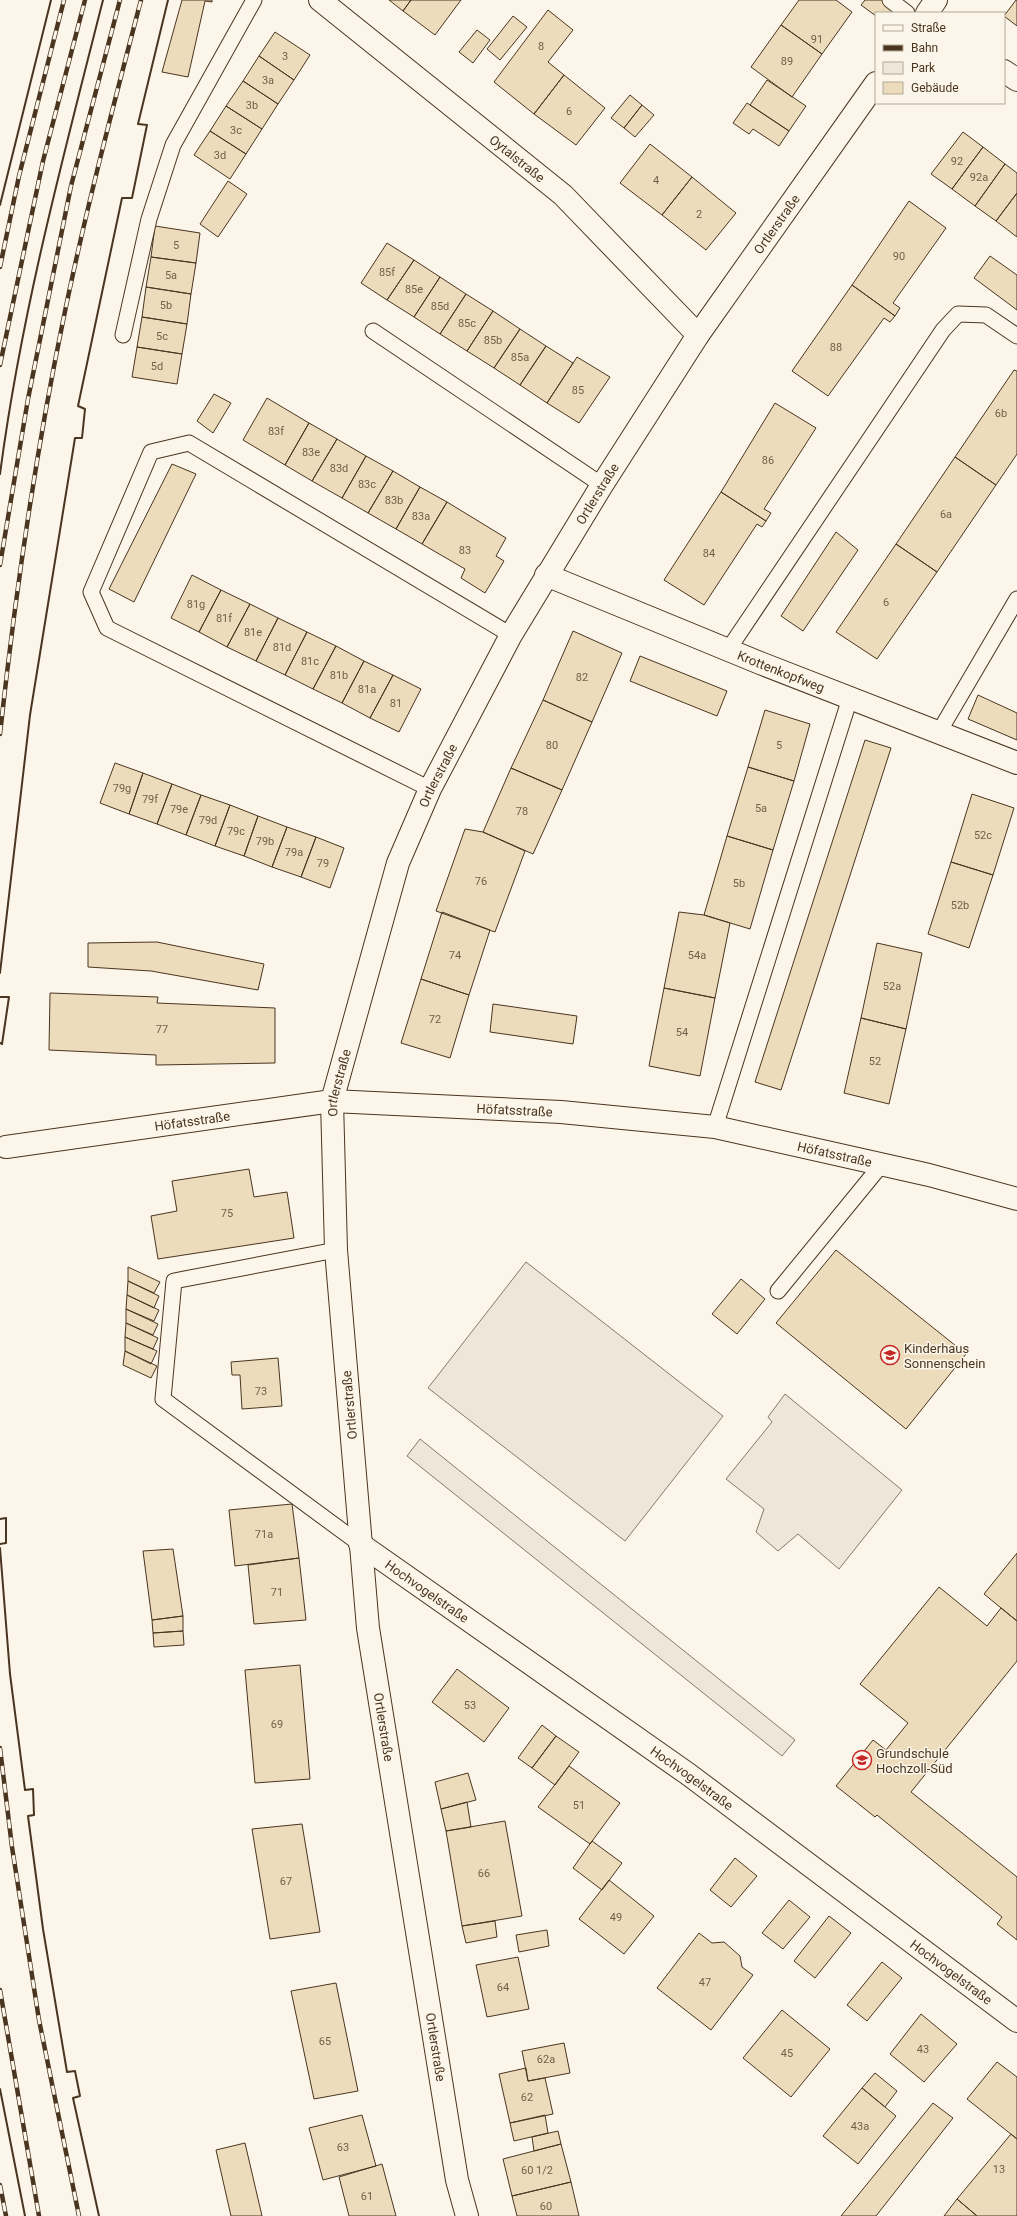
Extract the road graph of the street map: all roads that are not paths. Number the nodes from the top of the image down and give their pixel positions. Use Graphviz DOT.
graph roads {
  1 [pos="254,0"];
  2 [pos="320,0"];
  3 [pos="890,0"];
  4 [pos="936,0"];
  5 [pos="906,12"];
  6 [pos="928,12"];
  7 [pos="1005,72"];
  8 [pos="1017,80"];
  9 [pos="875,84"];
  10 [pos="373,331"];
  11 [pos="123,335"];
  12 [pos="698,335"];
  13 [pos="1017,336"];
  14 [pos="602,485"];
  15 [pos="546,575"];
  16 [pos="1017,599"];
  17 [pos="511,635"];
  18 [pos="728,650"];
  19 [pos="850,698"];
  20 [pos="939,732"];
  21 [pos="1017,764"];
  22 [pos="430,789"];
  23 [pos="332,1101"];
  24 [pos="716,1127"];
  25 [pos="6,1147"];
  26 [pos="882,1164"];
  27 [pos="1017,1199"];
  28 [pos="336,1250"];
  29 [pos="778,1291"];
  30 [pos="360,1544"];
  31 [pos="1017,2021"];
  32 [pos="467,2216"];
  1 -- 11 [label="lane"];
  2 -- 12 [label="street, Oytalstraße"];
  3 -- 5 [label="lane"];
  4 -- 6 [label="street"];
  7 -- 8 [label="street"];
  9 -- 12 [label="street, Ortlerstraße"];
  10 -- 14 [label="lane"];
  12 -- 14 [label="street, Ortlerstraße"];
  13 -- 18 [label="lane"];
  14 -- 15 [label="street, Ortlerstraße"];
  15 -- 17 [label="street, Ortlerstraße"];
  15 -- 18 [label="street, Krottenkopfweg"];
  16 -- 20 [label="lane"];
  17 -- 22 [label="street, Ortlerstraße"];
  17 -- 22 [label="lane"];
  18 -- 19 [label="street, Krottenkopfweg"];
  19 -- 20 [label="street, Krottenkopfweg"];
  19 -- 24 [label="lane"];
  20 -- 21 [label="street, Krottenkopfweg"];
  22 -- 23 [label="street, Ortlerstraße"];
  23 -- 24 [label="street, Höfatsstraße"];
  23 -- 25 [label="street, Höfatsstraße"];
  23 -- 28 [label="street, Ortlerstraße"];
  24 -- 26 [label="street, Höfatsstraße"];
  26 -- 27 [label="street, Höfatsstraße"];
  26 -- 29 [label="lane"];
  28 -- 30 [label="street, Ortlerstraße"];
  28 -- 30 [label="lane"];
  30 -- 31 [label="street, Hochvogelstraße"];
  30 -- 32 [label="street, Ortlerstraße"];
}
